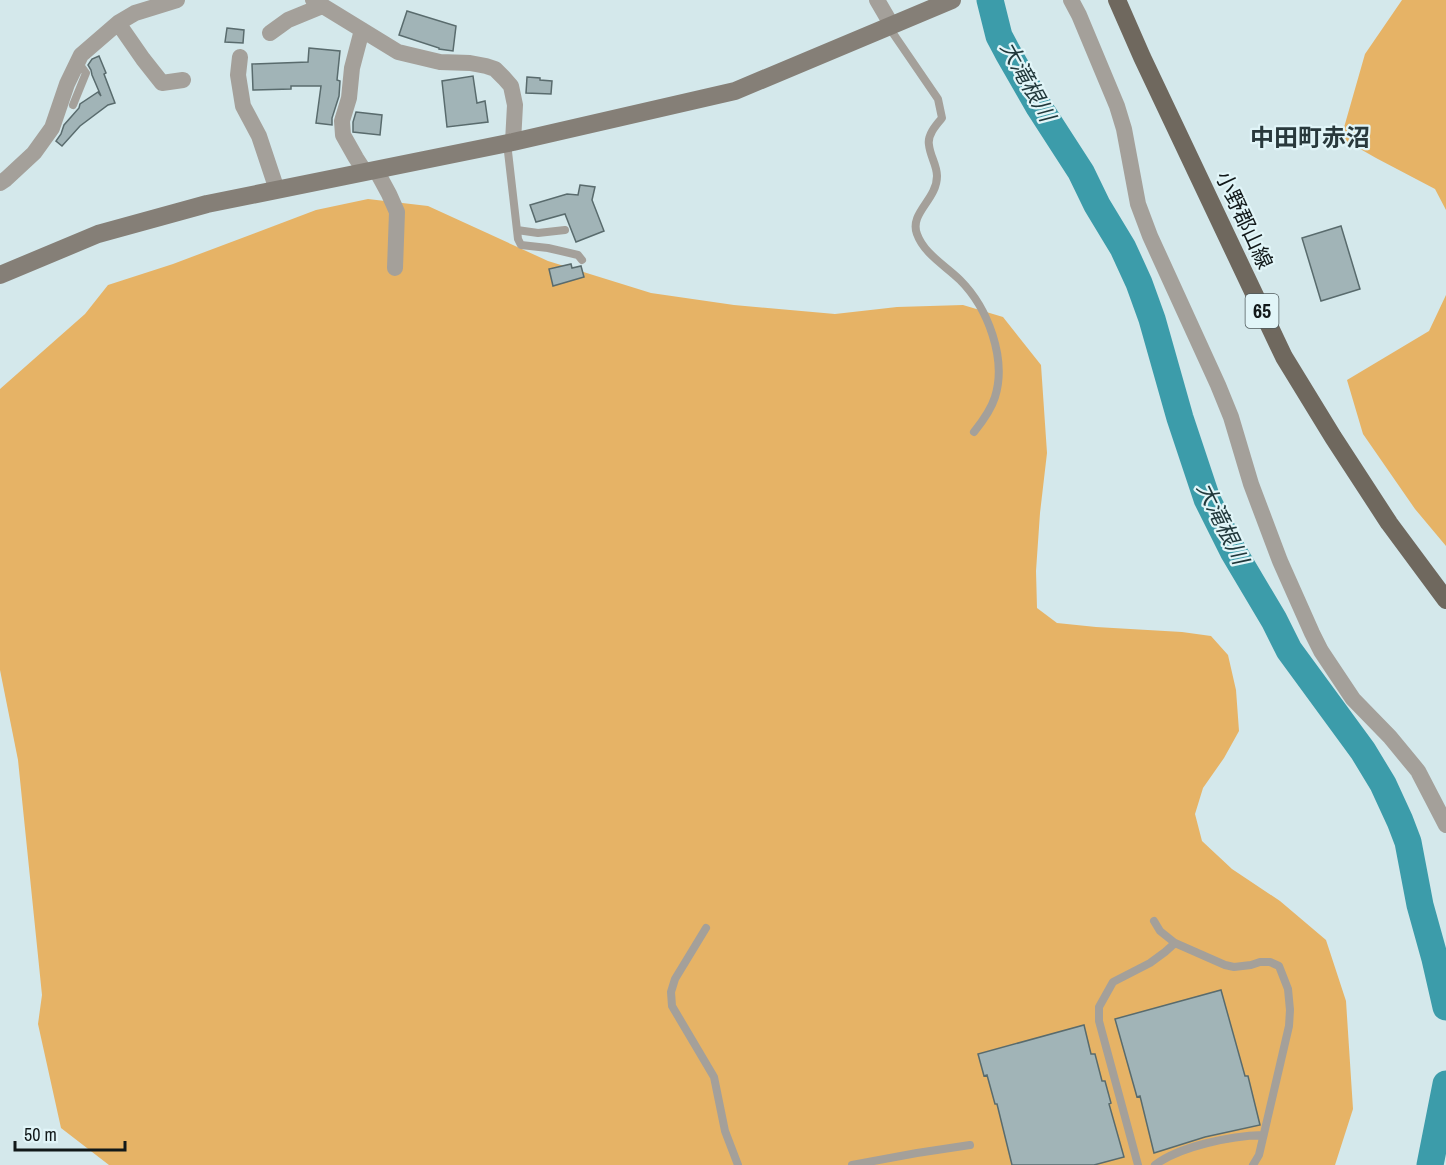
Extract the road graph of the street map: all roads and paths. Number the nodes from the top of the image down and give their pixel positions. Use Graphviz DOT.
graph roads {
  1 [pos="177,0"];
  2 [pos="877,0"];
  3 [pos="952,0"];
  4 [pos="1071,0"];
  5 [pos="1117,0"];
  6 [pos="318,3"];
  7 [pos="118,23"];
  8 [pos="890,25"];
  9 [pos="362,30"];
  10 [pos="270,33"];
  11 [pos="240,57"];
  12 [pos="78,62"];
  13 [pos="183,80"];
  14 [pos="74,105"];
  15 [pos="510,142"];
  16 [pos="371,171"];
  17 [pos="0,183"];
  18 [pos="277,190"];
  19 [pos="517,230"];
  20 [pos="565,230"];
  21 [pos="582,260"];
  22 [pos="395,268"];
  23 [pos="0,275"];
  24 [pos="974,432"];
  25 [pos="1446,600"];
  26 [pos="1446,825"];
  27 [pos="1154,921"];
  28 [pos="706,928"];
  29 [pos="1175,943"];
  30 [pos="1263,1135"];
  31 [pos="970,1145"];
  32 [pos="738,1165"];
  33 [pos="852,1165"];
  34 [pos="1138,1165"];
  35 [pos="1155,1165"];
  36 [pos="1253,1165"];
  1 -- 7 [label="street"];
  2 -- 8 [label="street"];
  3 -- 8 [label="street"];
  4 -- 26 [label="street"];
  5 -- 25 [label="main road, 小野郡山線 / 65"];
  6 -- 9 [label="street"];
  6 -- 10 [label="street"];
  7 -- 12 [label="street"];
  7 -- 13 [label="street"];
  8 -- 15 [label="street"];
  8 -- 24 [label="lane"];
  9 -- 15 [label="street"];
  9 -- 16 [label="street"];
  11 -- 18 [label="street"];
  12 -- 14 [label="lane"];
  12 -- 17 [label="street"];
  15 -- 16 [label="street"];
  15 -- 19 [label="lane"];
  16 -- 18 [label="street"];
  16 -- 22 [label="street"];
  18 -- 23 [label="street"];
  19 -- 20 [label="lane"];
  19 -- 21 [label="lane"];
  27 -- 29 [label="lane"];
  28 -- 32 [label="lane"];
  29 -- 30 [label="lane"];
  29 -- 34 [label="lane"];
  30 -- 35 [label="lane"];
  30 -- 36 [label="lane"];
  31 -- 33 [label="lane"];
}
